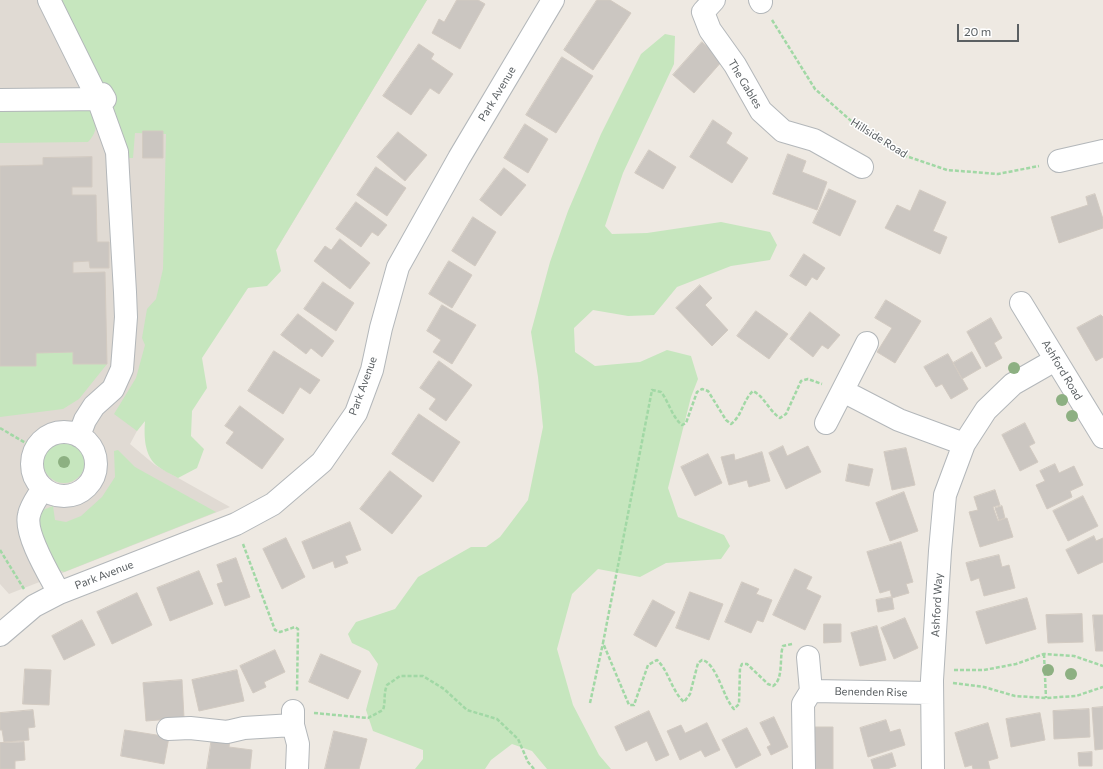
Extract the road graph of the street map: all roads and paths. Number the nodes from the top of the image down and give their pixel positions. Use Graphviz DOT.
graph roads {
  1 [pos="49,0"];
  2 [pos="60,0"];
  3 [pos="553,0"];
  4 [pos="714,0"];
  5 [pos="760,1"];
  6 [pos="98,99"];
  7 [pos="0,100"];
  8 [pos="1103,151"];
  9 [pos="1059,162"];
  10 [pos="862,166"];
  11 [pos="1022,303"];
  12 [pos="867,343"];
  13 [pos="1055,360"];
  14 [pos="843,391"];
  15 [pos="826,423"];
  16 [pos="0,428"];
  17 [pos="79,436"];
  18 [pos="1103,437"];
  19 [pos="964,444"];
  20 [pos="36,449"];
  21 [pos="43,488"];
  22 [pos="236,524"];
  23 [pos="0,550"];
  24 [pos="59,593"];
  25 [pos="34,606"];
  26 [pos="0,635"];
  27 [pos="604,642"];
  28 [pos="1044,654"];
  29 [pos="808,657"];
  30 [pos="1103,666"];
  31 [pos="933,681"];
  32 [pos="1103,687"];
  33 [pos="811,691"];
  34 [pos="1046,698"];
  35 [pos="590,703"];
  36 [pos="192,718"];
  37 [pos="293,718"];
  38 [pos="244,728"];
  39 [pos="168,729"];
  40 [pos="297,769"];
  41 [pos="534,769"];
  42 [pos="804,769"];
  43 [pos="933,769"];
  1 -- 6 [label="street"];
  2 -- 6 [label="street"];
  3 -- 22 [label="street, Park Avenue"];
  4 -- 10 [label="street, The Gables"];
  5 -- 9 [label="path, Hillside Road"];
  6 -- 7 [label="street"];
  6 -- 17 [label="street"];
  8 -- 9 [label="street"];
  11 -- 13 [label="street, Ashford Road"];
  12 -- 14 [label="street"];
  13 -- 18 [label="street, Ashford Road"];
  13 -- 19 [label="street, Ashford Way"];
  14 -- 15 [label="street"];
  14 -- 19 [label="street"];
  14 -- 27 [label="path"];
  16 -- 20 [label="path"];
  17 -- 20 [label="street"];
  17 -- 21 [label="street"];
  19 -- 31 [label="street, Ashford Way"];
  20 -- 21 [label="street"];
  21 -- 24 [label="street"];
  22 -- 24 [label="street, Park Avenue"];
  22 -- 37 [label="path"];
  23 -- 25 [label="path"];
  24 -- 25 [label="street, Park Avenue"];
  25 -- 26 [label="street, Park Avenue"];
  27 -- 29 [label="path"];
  27 -- 35 [label="path"];
  28 -- 30 [label="path"];
  28 -- 31 [label="path"];
  28 -- 34 [label="path"];
  29 -- 33 [label="street"];
  31 -- 33 [label="street, Benenden Rise"];
  31 -- 34 [label="path"];
  31 -- 43 [label="street, Ashford Way"];
  32 -- 34 [label="path"];
  33 -- 42 [label="street"];
  36 -- 38 [label="street"];
  37 -- 38 [label="street"];
  37 -- 40 [label="street"];
  37 -- 41 [label="path"];
  38 -- 39 [label="street"];
}
